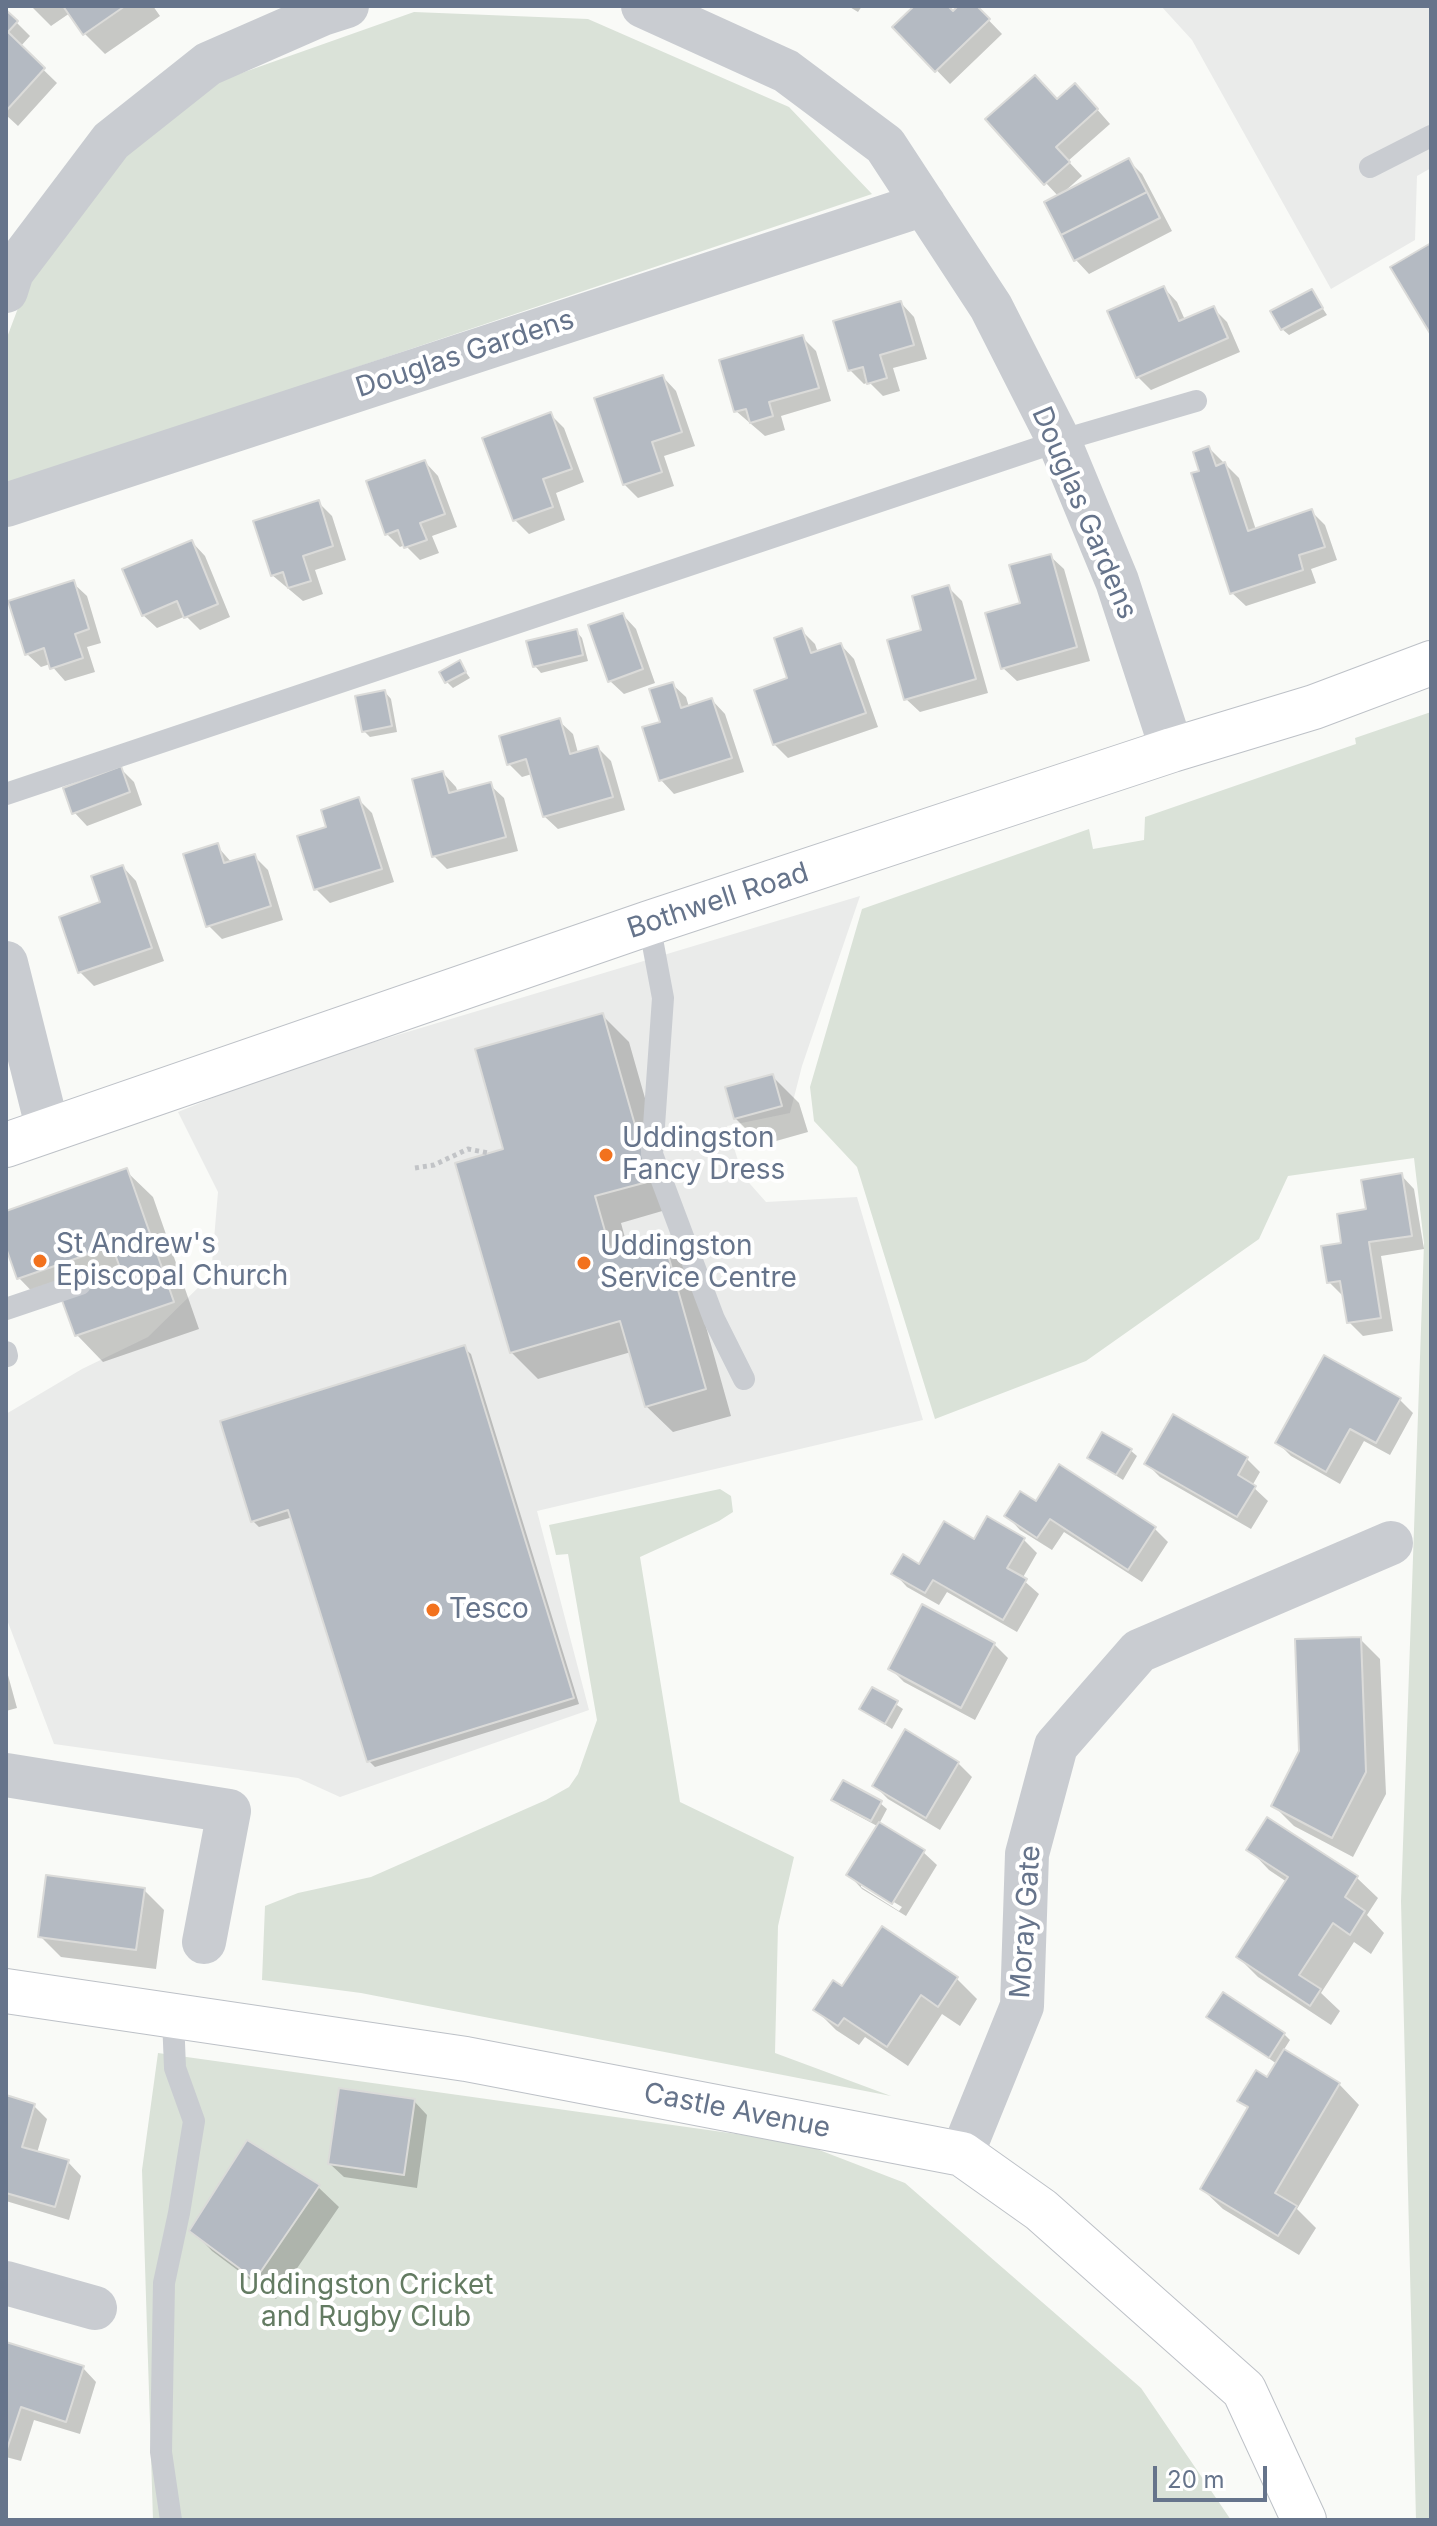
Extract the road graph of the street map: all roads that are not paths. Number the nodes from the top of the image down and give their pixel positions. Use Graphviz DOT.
graph roads {
  1 [pos="643,6"];
  2 [pos="330,9"];
  3 [pos="1431,136"];
  4 [pos="1370,167"];
  5 [pos="924,204"];
  6 [pos="6,291"];
  7 [pos="1196,401"];
  8 [pos="1059,441"];
  9 [pos="6,505"];
  10 [pos="1431,663"];
  11 [pos="1172,750"];
  12 [pos="6,794"];
  13 [pos="649,923"];
  14 [pos="6,963"];
  15 [pos="48,1130"];
  16 [pos="6,1145"];
  17 [pos="80,1284"];
  18 [pos="6,1309"];
  19 [pos="744,1379"];
  20 [pos="1391,1543"];
  21 [pos="7,1779"];
  22 [pos="204,1942"];
  23 [pos="6,1991"];
  24 [pos="173,2018"];
  25 [pos="962,2154"];
  26 [pos="6,2283"];
  27 [pos="95,2308"];
  28 [pos="171,2520"];
  29 [pos="1304,2520"];
  1 -- 5 [label="street, Douglas Gardens"];
  2 -- 6 [label="street"];
  3 -- 4 [label="lane"];
  5 -- 8 [label="street, Douglas Gardens"];
  5 -- 9 [label="street, Douglas Gardens"];
  7 -- 8 [label="lane"];
  8 -- 11 [label="street, Douglas Gardens"];
  8 -- 12 [label="lane"];
  10 -- 11 [label="main road, Bothwell Road"];
  11 -- 13 [label="main road, Bothwell Road"];
  13 -- 15 [label="main road, Bothwell Road"];
  13 -- 19 [label="lane"];
  14 -- 15 [label="street"];
  15 -- 16 [label="main road, Bothwell Road"];
  17 -- 18 [label="lane"];
  20 -- 25 [label="street, Moray Gate"];
  21 -- 22 [label="street"];
  23 -- 24 [label="main road, Castle Avenue"];
  24 -- 25 [label="main road, Castle Avenue"];
  24 -- 28 [label="lane"];
  25 -- 29 [label="main road, Castle Avenue"];
  26 -- 27 [label="street"];
}
